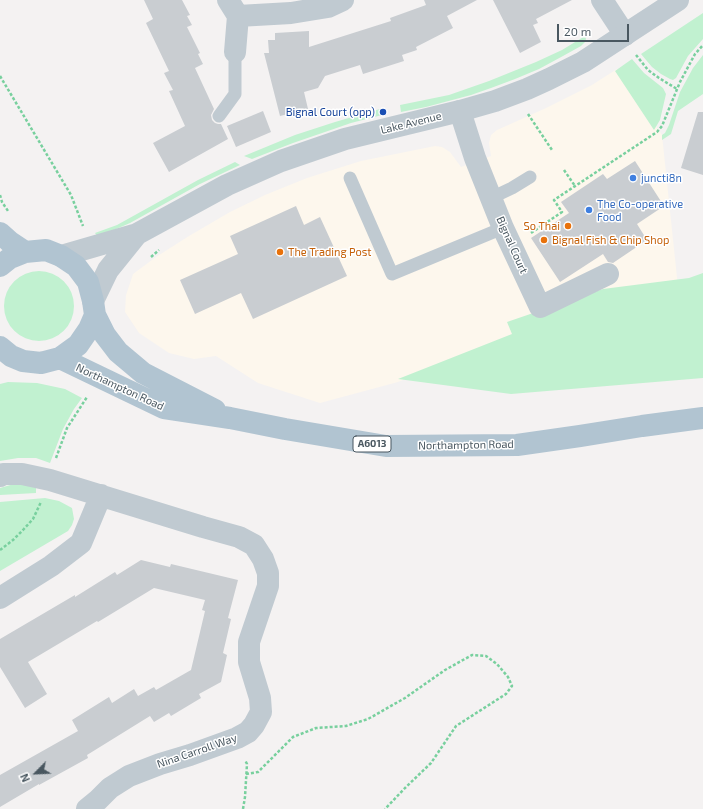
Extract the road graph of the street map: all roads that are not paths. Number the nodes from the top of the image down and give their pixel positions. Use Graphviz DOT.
graph roads {
  1 [pos="344,0"];
  2 [pos="602,0"];
  3 [pos="678,0"];
  4 [pos="234,8"];
  5 [pos="629,44"];
  6 [pos="235,52"];
  7 [pos="460,111"];
  8 [pos="219,116"];
  9 [pos="530,177"];
  10 [pos="350,178"];
  11 [pos="491,198"];
  12 [pos="0,233"];
  13 [pos="137,234"];
  14 [pos="507,236"];
  15 [pos="24,252"];
  16 [pos="61,256"];
  17 [pos="0,266"];
  18 [pos="608,274"];
  19 [pos="94,308"];
  20 [pos="0,347"];
  21 [pos="60,358"];
  22 [pos="23,361"];
  23 [pos="0,362"];
  24 [pos="230,418"];
  25 [pos="703,418"];
  26 [pos="0,476"];
  27 [pos="101,495"];
  28 [pos="0,598"];
  29 [pos="87,809"];
  1 -- 4 [label="street"];
  2 -- 5 [label="street"];
  3 -- 5 [label="street, Lake Avenue"];
  4 -- 6 [label="street"];
  5 -- 7 [label="street, Lake Avenue"];
  6 -- 8 [label="lane"];
  7 -- 11 [label="street, Bignal Court"];
  7 -- 13 [label="street, Lake Avenue"];
  9 -- 11 [label="lane"];
  10 -- 14 [label="lane"];
  11 -- 14 [label="street, Bignal Court"];
  12 -- 15 [label="main road"];
  13 -- 16 [label="street"];
  13 -- 19 [label="street"];
  14 -- 18 [label="street, Bignal Court"];
  15 -- 16 [label="main road, A6013"];
  15 -- 17 [label="main road, A6013"];
  16 -- 19 [label="main road, A6013"];
  19 -- 21 [label="main road"];
  19 -- 24 [label="main road, Northampton Road / A6013"];
  20 -- 22 [label="main road"];
  21 -- 22 [label="main road"];
  21 -- 24 [label="main road, Northampton Road / A6013"];
  22 -- 23 [label="street"];
  24 -- 25 [label="main road, Northampton Road / A6013"];
  26 -- 27 [label="street, Nina Carroll Way"];
  27 -- 28 [label="street"];
  27 -- 29 [label="street, Nina Carroll Way"];
}
